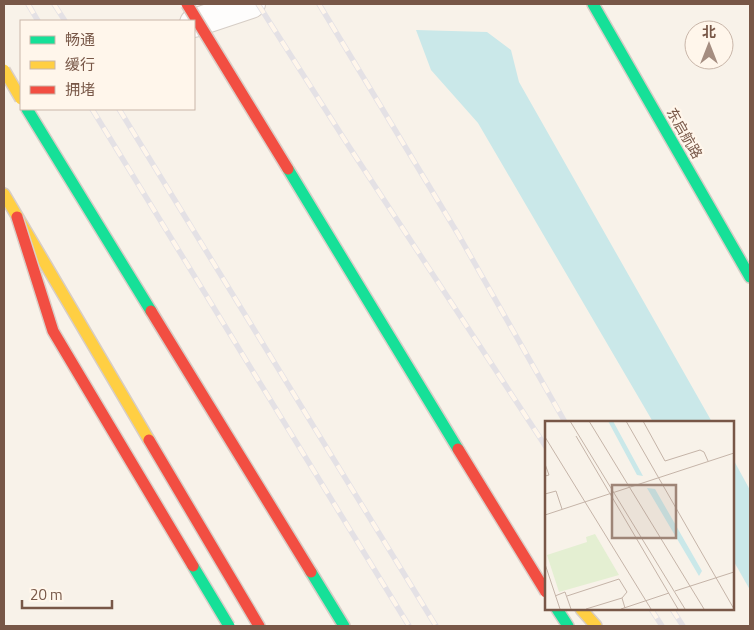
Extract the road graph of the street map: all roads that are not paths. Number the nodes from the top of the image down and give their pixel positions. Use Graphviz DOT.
graph roads {
  1 [pos="187,4"];
  2 [pos="251,4"];
  3 [pos="593,4"];
  4 [pos="195,23"];
  5 [pos="4,70"];
  6 [pos="20,81"];
  7 [pos="4,87"];
  8 [pos="20,97"];
  9 [pos="28,110"];
  10 [pos="4,194"];
  11 [pos="17,217"];
  12 [pos="750,278"];
  13 [pos="492,503"];
  14 [pos="540,561"];
  15 [pos="545,590"];
  16 [pos="558,610"];
  17 [pos="582,610"];
  18 [pos="229,626"];
  19 [pos="259,626"];
  20 [pos="344,626"];
  21 [pos="568,626"];
  22 [pos="596,626"];
  1 -- 13 [label="main road, bridge"];
  2 -- 4 [label="street"];
  3 -- 12 [label="main road, 东启航路"];
  5 -- 8 [label="main road, bridge"];
  6 -- 7 [label="street"];
  9 -- 20 [label="main road"];
  10 -- 11 [label="main road"];
  11 -- 18 [label="main road, bridge"];
  11 -- 19 [label="main road, bridge"];
  13 -- 14 [label="main road, bridge"];
  13 -- 15 [label="main road, bridge"];
  16 -- 21 [label="main road"];
  17 -- 22 [label="main road"];
}
